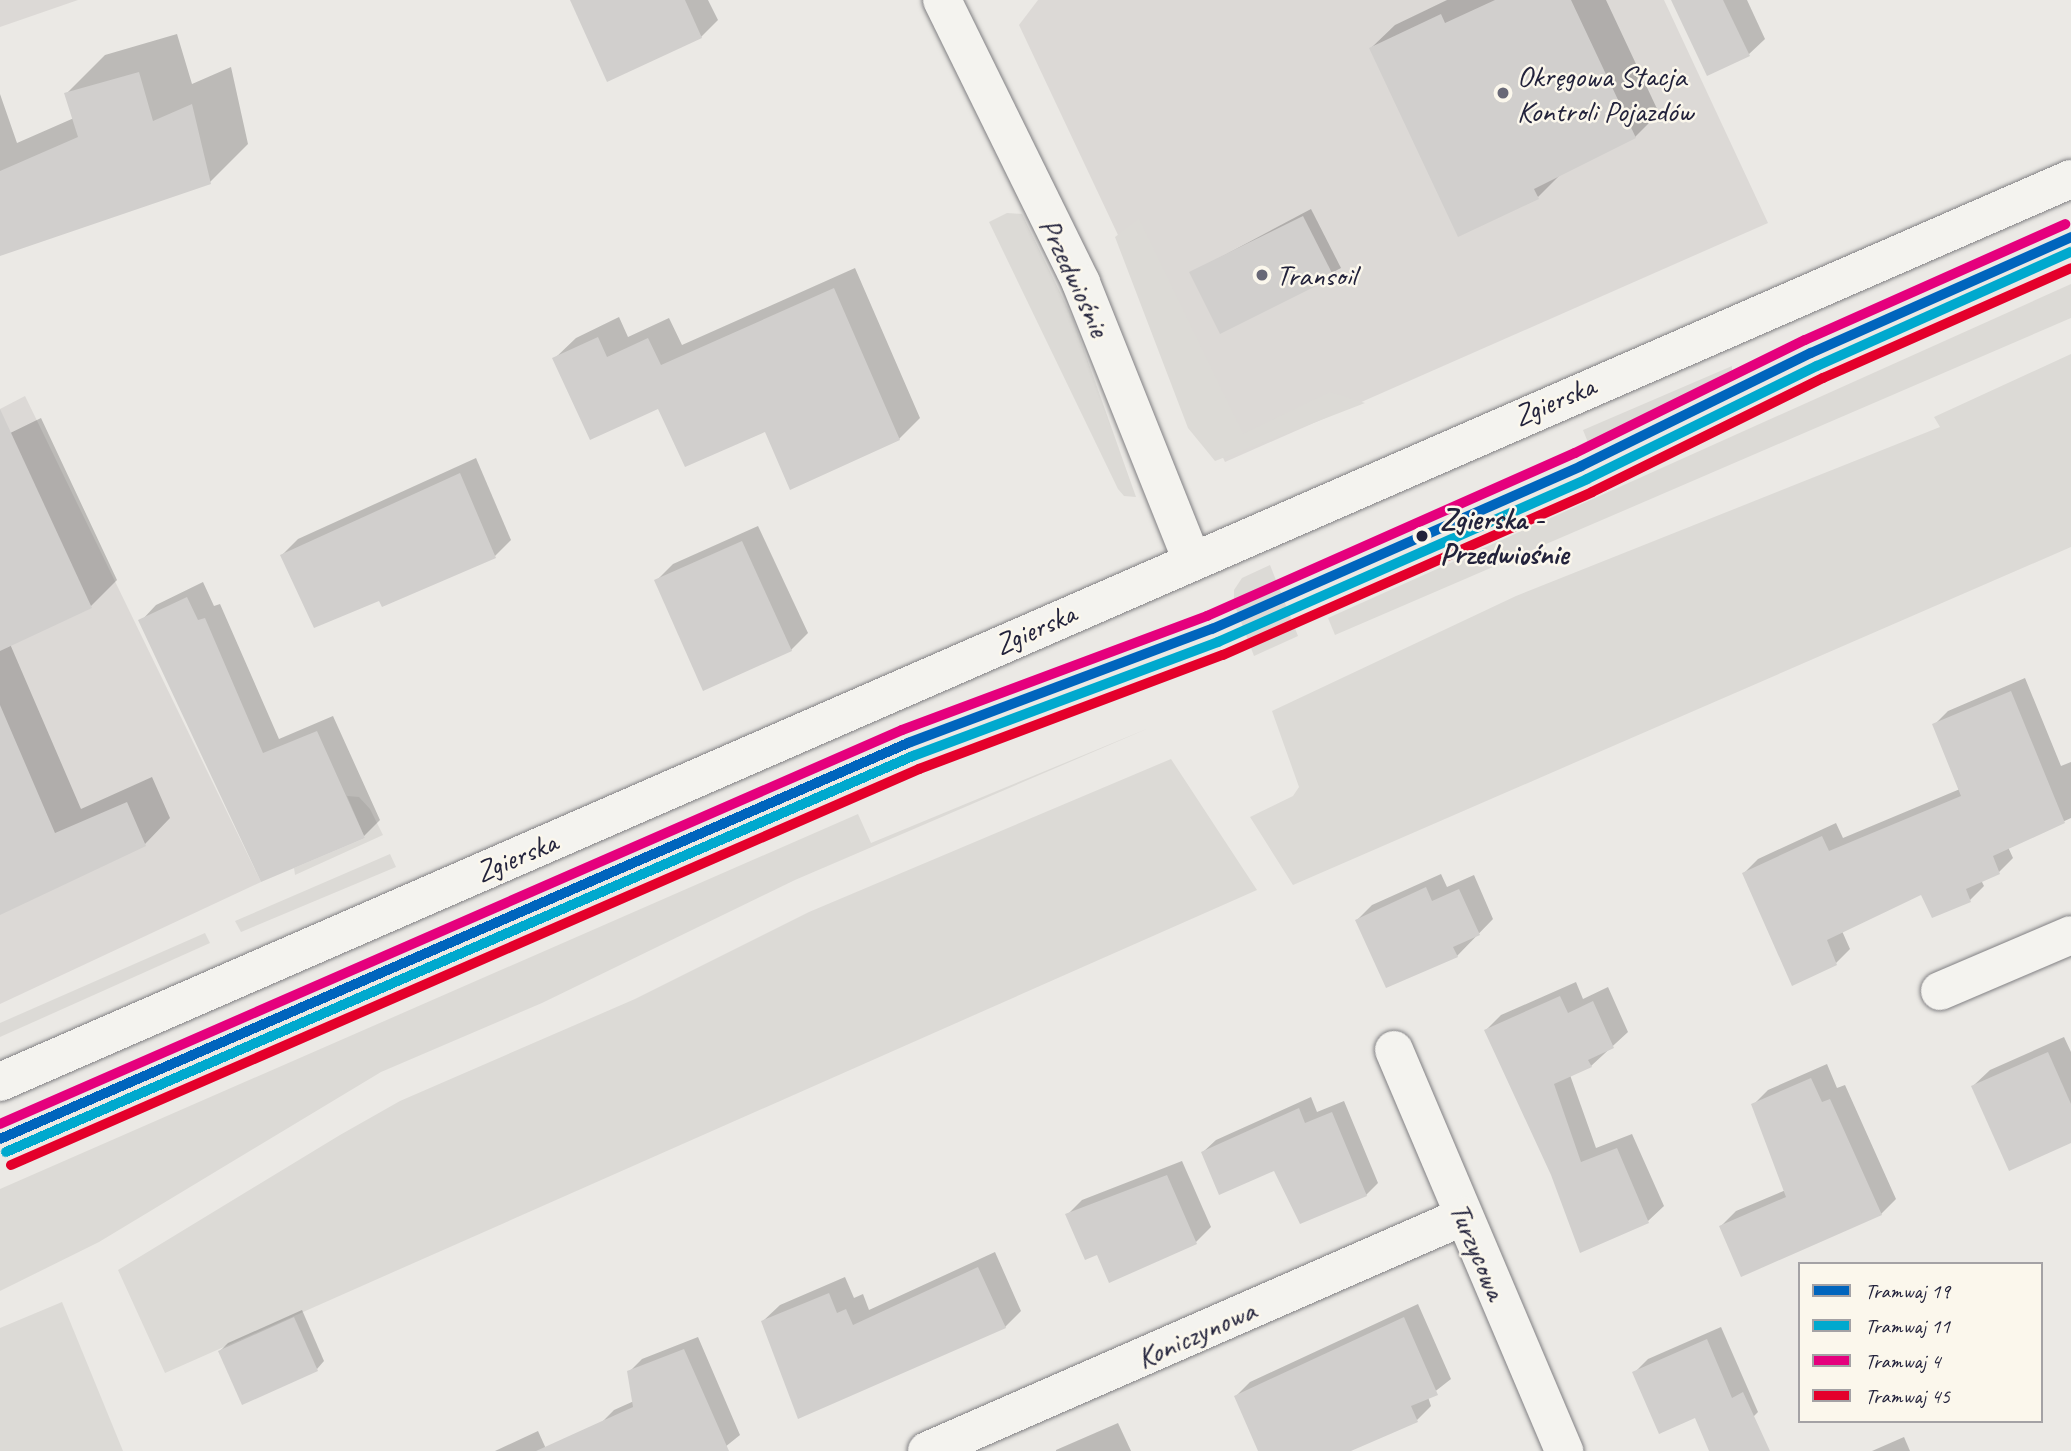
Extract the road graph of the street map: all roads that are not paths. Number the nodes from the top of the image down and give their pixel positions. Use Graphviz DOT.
graph roads {
  1 [pos="942,0"];
  2 [pos="2071,179"];
  3 [pos="1192,560"];
  4 [pos="2071,935"];
  5 [pos="1940,991"];
  6 [pos="1394,1050"];
  7 [pos="0,1082"];
  8 [pos="1464,1216"];
  9 [pos="927,1451"];
  10 [pos="1564,1451"];
  1 -- 3 [label="main road, Przedwiośnie"];
  2 -- 3 [label="main road, Zgierska"];
  3 -- 7 [label="main road, Zgierska"];
  4 -- 5 [label="main road"];
  6 -- 8 [label="main road, Turzycowa"];
  8 -- 9 [label="main road, Koniczynowa"];
  8 -- 10 [label="main road, Turzycowa"];
}
